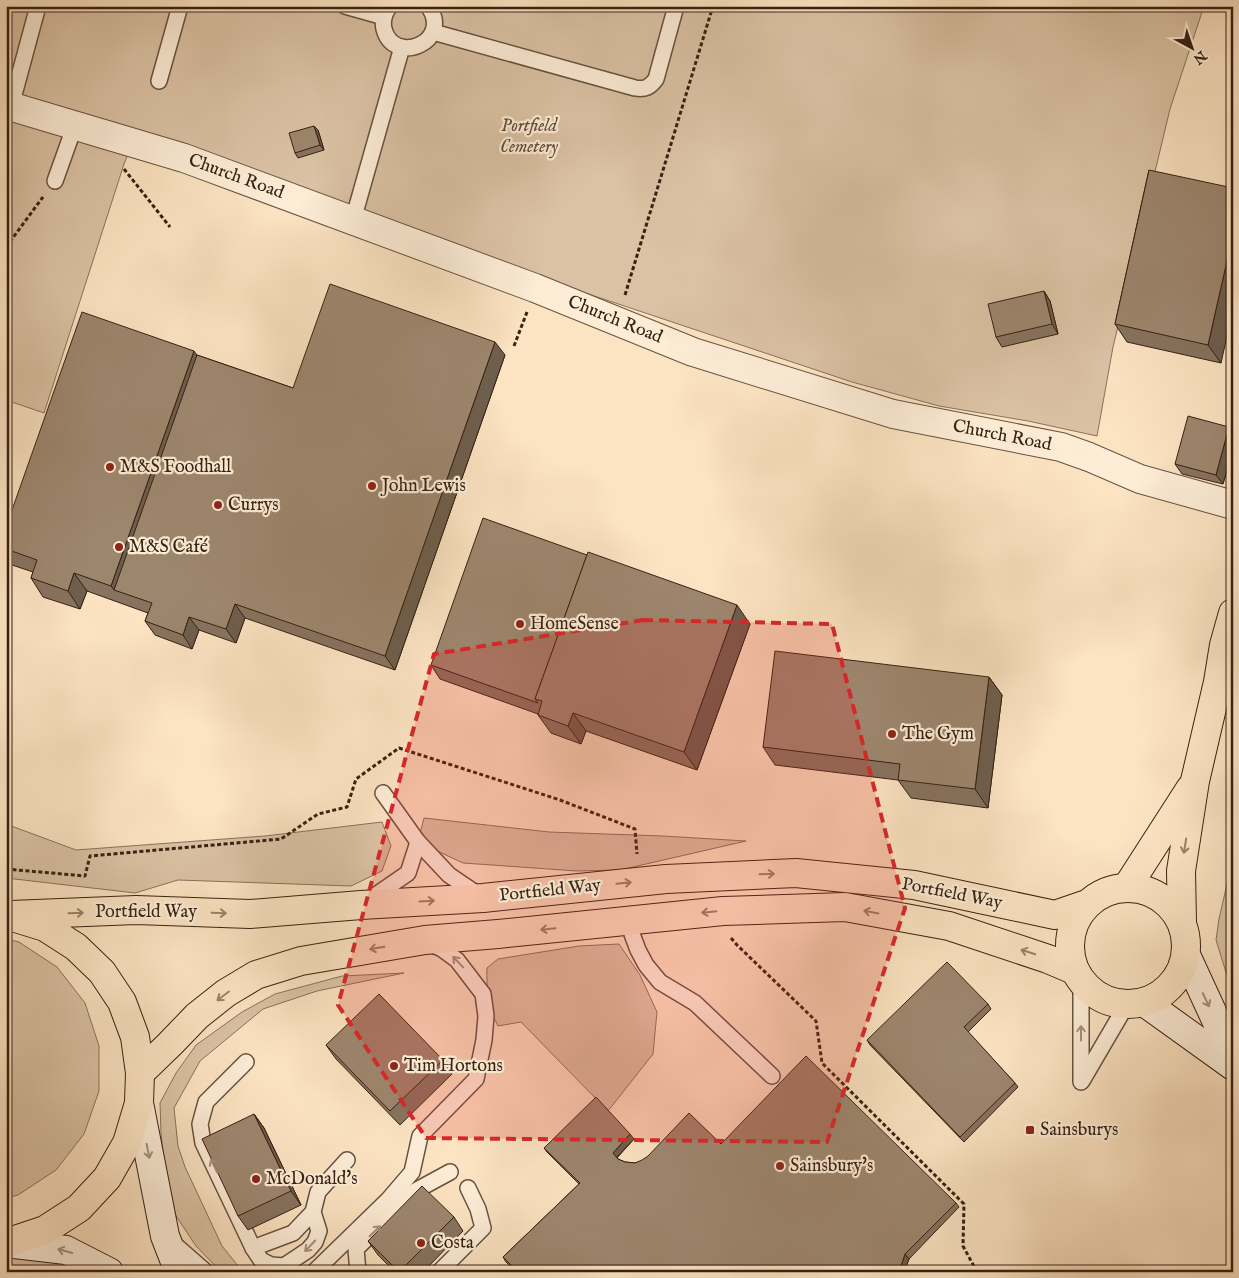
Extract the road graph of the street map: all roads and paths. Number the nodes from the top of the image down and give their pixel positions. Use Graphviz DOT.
graph roads {
  1 [pos="38,6"];
  2 [pos="180,6"];
  3 [pos="345,6"];
  4 [pos="428,6"];
  5 [pos="676,6"];
  6 [pos="713,6"];
  7 [pos="387,12"];
  8 [pos="433,32"];
  9 [pos="402,47"];
  10 [pos="158,81"];
  11 [pos="8,105"];
  12 [pos="75,125"];
  13 [pos="123,168"];
  14 [pos="55,181"];
  15 [pos="352,220"];
  16 [pos="170,227"];
  17 [pos="6,247"];
  18 [pos="535,288"];
  19 [pos="617,321"];
  20 [pos="514,346"];
  21 [pos="1233,505"];
  22 [pos="1233,564"];
  23 [pos="1233,578"];
  24 [pos="1233,613"];
  25 [pos="1229,639"];
  26 [pos="1195,781"];
  27 [pos="383,793"];
  28 [pos="418,842"];
  29 [pos="637,855"];
  30 [pos="6,869"];
  31 [pos="1128,887"];
  32 [pos="483,898"];
  33 [pos="361,905"];
  34 [pos="1084,906"];
  35 [pos="8,915"];
  36 [pos="630,920"];
  37 [pos="1182,922"];
  38 [pos="728,934"];
  39 [pos="425,940"];
  40 [pos="1186,955"];
  41 [pos="1077,975"];
  42 [pos="1135,1003"];
  43 [pos="1233,1057"];
  44 [pos="246,1062"];
  45 [pos="1233,1066"];
  46 [pos="140,1073"];
  47 [pos="772,1076"];
  48 [pos="139,1103"];
  49 [pos="347,1160"];
  50 [pos="450,1172"];
  51 [pos="468,1188"];
  52 [pos="314,1212"];
  53 [pos="165,1236"];
  54 [pos="6,1243"];
  55 [pos="254,1248"];
  56 [pos="109,1272"];
  57 [pos="179,1272"];
  58 [pos="206,1272"];
  59 [pos="314,1272"];
  60 [pos="358,1272"];
  61 [pos="440,1272"];
  62 [pos="977,1272"];
  1 -- 11 [label="lane"];
  2 -- 10 [label="lane"];
  3 -- 7 [label="lane"];
  4 -- 8 [label="lane"];
  5 -- 8 [label="lane"];
  6 -- 19 [label="path"];
  7 -- 9 [label="lane"];
  8 -- 9 [label="lane"];
  9 -- 15 [label="lane"];
  11 -- 12 [label="street, Church Road"];
  12 -- 14 [label="lane"];
  12 -- 15 [label="street, Church Road"];
  13 -- 16 [label="path"];
  14 -- 17 [label="path"];
  15 -- 18 [label="street, Church Road"];
  18 -- 19 [label="street, Church Road"];
  18 -- 20 [label="path"];
  19 -- 21 [label="street, Church Road"];
  22 -- 23 [label="path"];
  24 -- 25 [label="main road"];
  25 -- 26 [label="main road"];
  26 -- 31 [label="main road"];
  26 -- 37 [label="main road, one-way"];
  27 -- 28 [label="lane"];
  28 -- 32 [label="lane"];
  28 -- 33 [label="lane"];
  29 -- 30 [label="path"];
  31 -- 34 [label="main road"];
  31 -- 37 [label="main road"];
  33 -- 32 [label="main road, Portfield Way, one-way"];
  32 -- 34 [label="main road, Portfield Way, one-way"];
  35 -- 33 [label="main road, Portfield Way, one-way"];
  34 -- 41 [label="main road"];
  35 -- 46 [label="main road"];
  36 -- 39 [label="main road, Portfield Way, one-way"];
  41 -- 36 [label="main road, Portfield Way, one-way"];
  36 -- 47 [label="lane"];
  37 -- 40 [label="main road"];
  38 -- 62 [label="path"];
  39 -- 46 [label="main road, Portfield Way, one-way"];
  59 -- 39 [label="lane, one-way"];
  40 -- 42 [label="main road"];
  40 -- 43 [label="street, one-way"];
  41 -- 42 [label="main road"];
  42 -- 41 [label="lane, one-way"];
  42 -- 45 [label="street"];
  55 -- 44 [label="lane, one-way"];
  46 -- 48 [label="main road"];
  48 -- 53 [label="street, one-way"];
  48 -- 54 [label="main road"];
  49 -- 52 [label="lane"];
  60 -- 50 [label="lane, one-way"];
  51 -- 61 [label="lane"];
  52 -- 55 [label="lane"];
  52 -- 55 [label="lane, one-way"];
  53 -- 57 [label="street"];
  53 -- 58 [label="lane"];
  56 -- 54 [label="street, one-way"];
}
